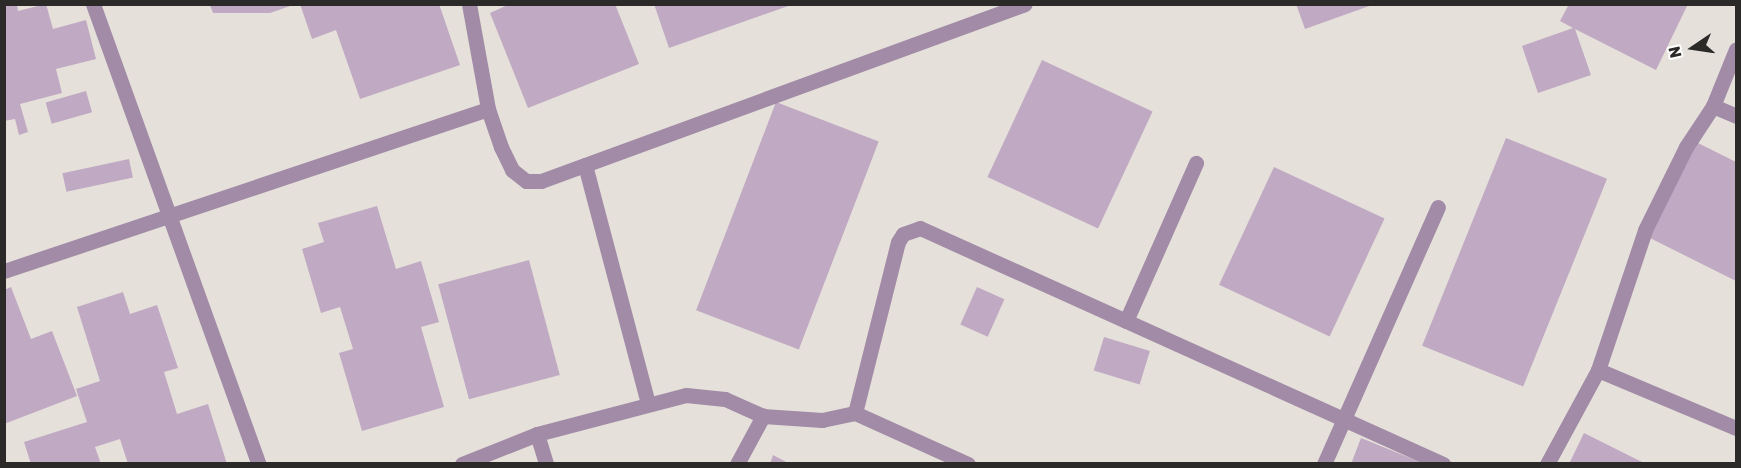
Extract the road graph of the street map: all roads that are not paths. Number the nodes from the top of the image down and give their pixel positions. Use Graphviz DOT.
graph roads {
  1 [pos="93,4"];
  2 [pos="469,4"];
  3 [pos="1025,4"];
  4 [pos="1737,49"];
  5 [pos="1713,105"];
  6 [pos="488,108"];
  7 [pos="1737,116"];
  8 [pos="1196,163"];
  9 [pos="585,165"];
  10 [pos="1438,207"];
  11 [pos="167,217"];
  12 [pos="4,271"];
  13 [pos="1126,321"];
  14 [pos="1598,370"];
  15 [pos="648,403"];
  16 [pos="855,413"];
  17 [pos="763,416"];
  18 [pos="1344,419"];
  19 [pos="1737,428"];
  20 [pos="537,434"];
  21 [pos="259,464"];
  22 [pos="462,464"];
  23 [pos="546,464"];
  24 [pos="737,464"];
  25 [pos="968,464"];
  26 [pos="1324,464"];
  27 [pos="1443,464"];
  28 [pos="1546,464"];
  1 -- 11 [label="street"];
  2 -- 6 [label="street"];
  3 -- 9 [label="street"];
  4 -- 5 [label="street"];
  5 -- 7 [label="street"];
  5 -- 14 [label="street"];
  6 -- 9 [label="street"];
  6 -- 11 [label="street"];
  8 -- 13 [label="street"];
  9 -- 15 [label="street"];
  10 -- 18 [label="street"];
  11 -- 12 [label="street"];
  11 -- 21 [label="street"];
  13 -- 16 [label="street"];
  13 -- 18 [label="street"];
  14 -- 19 [label="street"];
  14 -- 28 [label="street"];
  15 -- 17 [label="street"];
  15 -- 20 [label="street"];
  16 -- 17 [label="street"];
  16 -- 25 [label="street"];
  17 -- 24 [label="street"];
  18 -- 26 [label="street"];
  18 -- 27 [label="street"];
  20 -- 22 [label="street"];
  20 -- 23 [label="street"];
}
